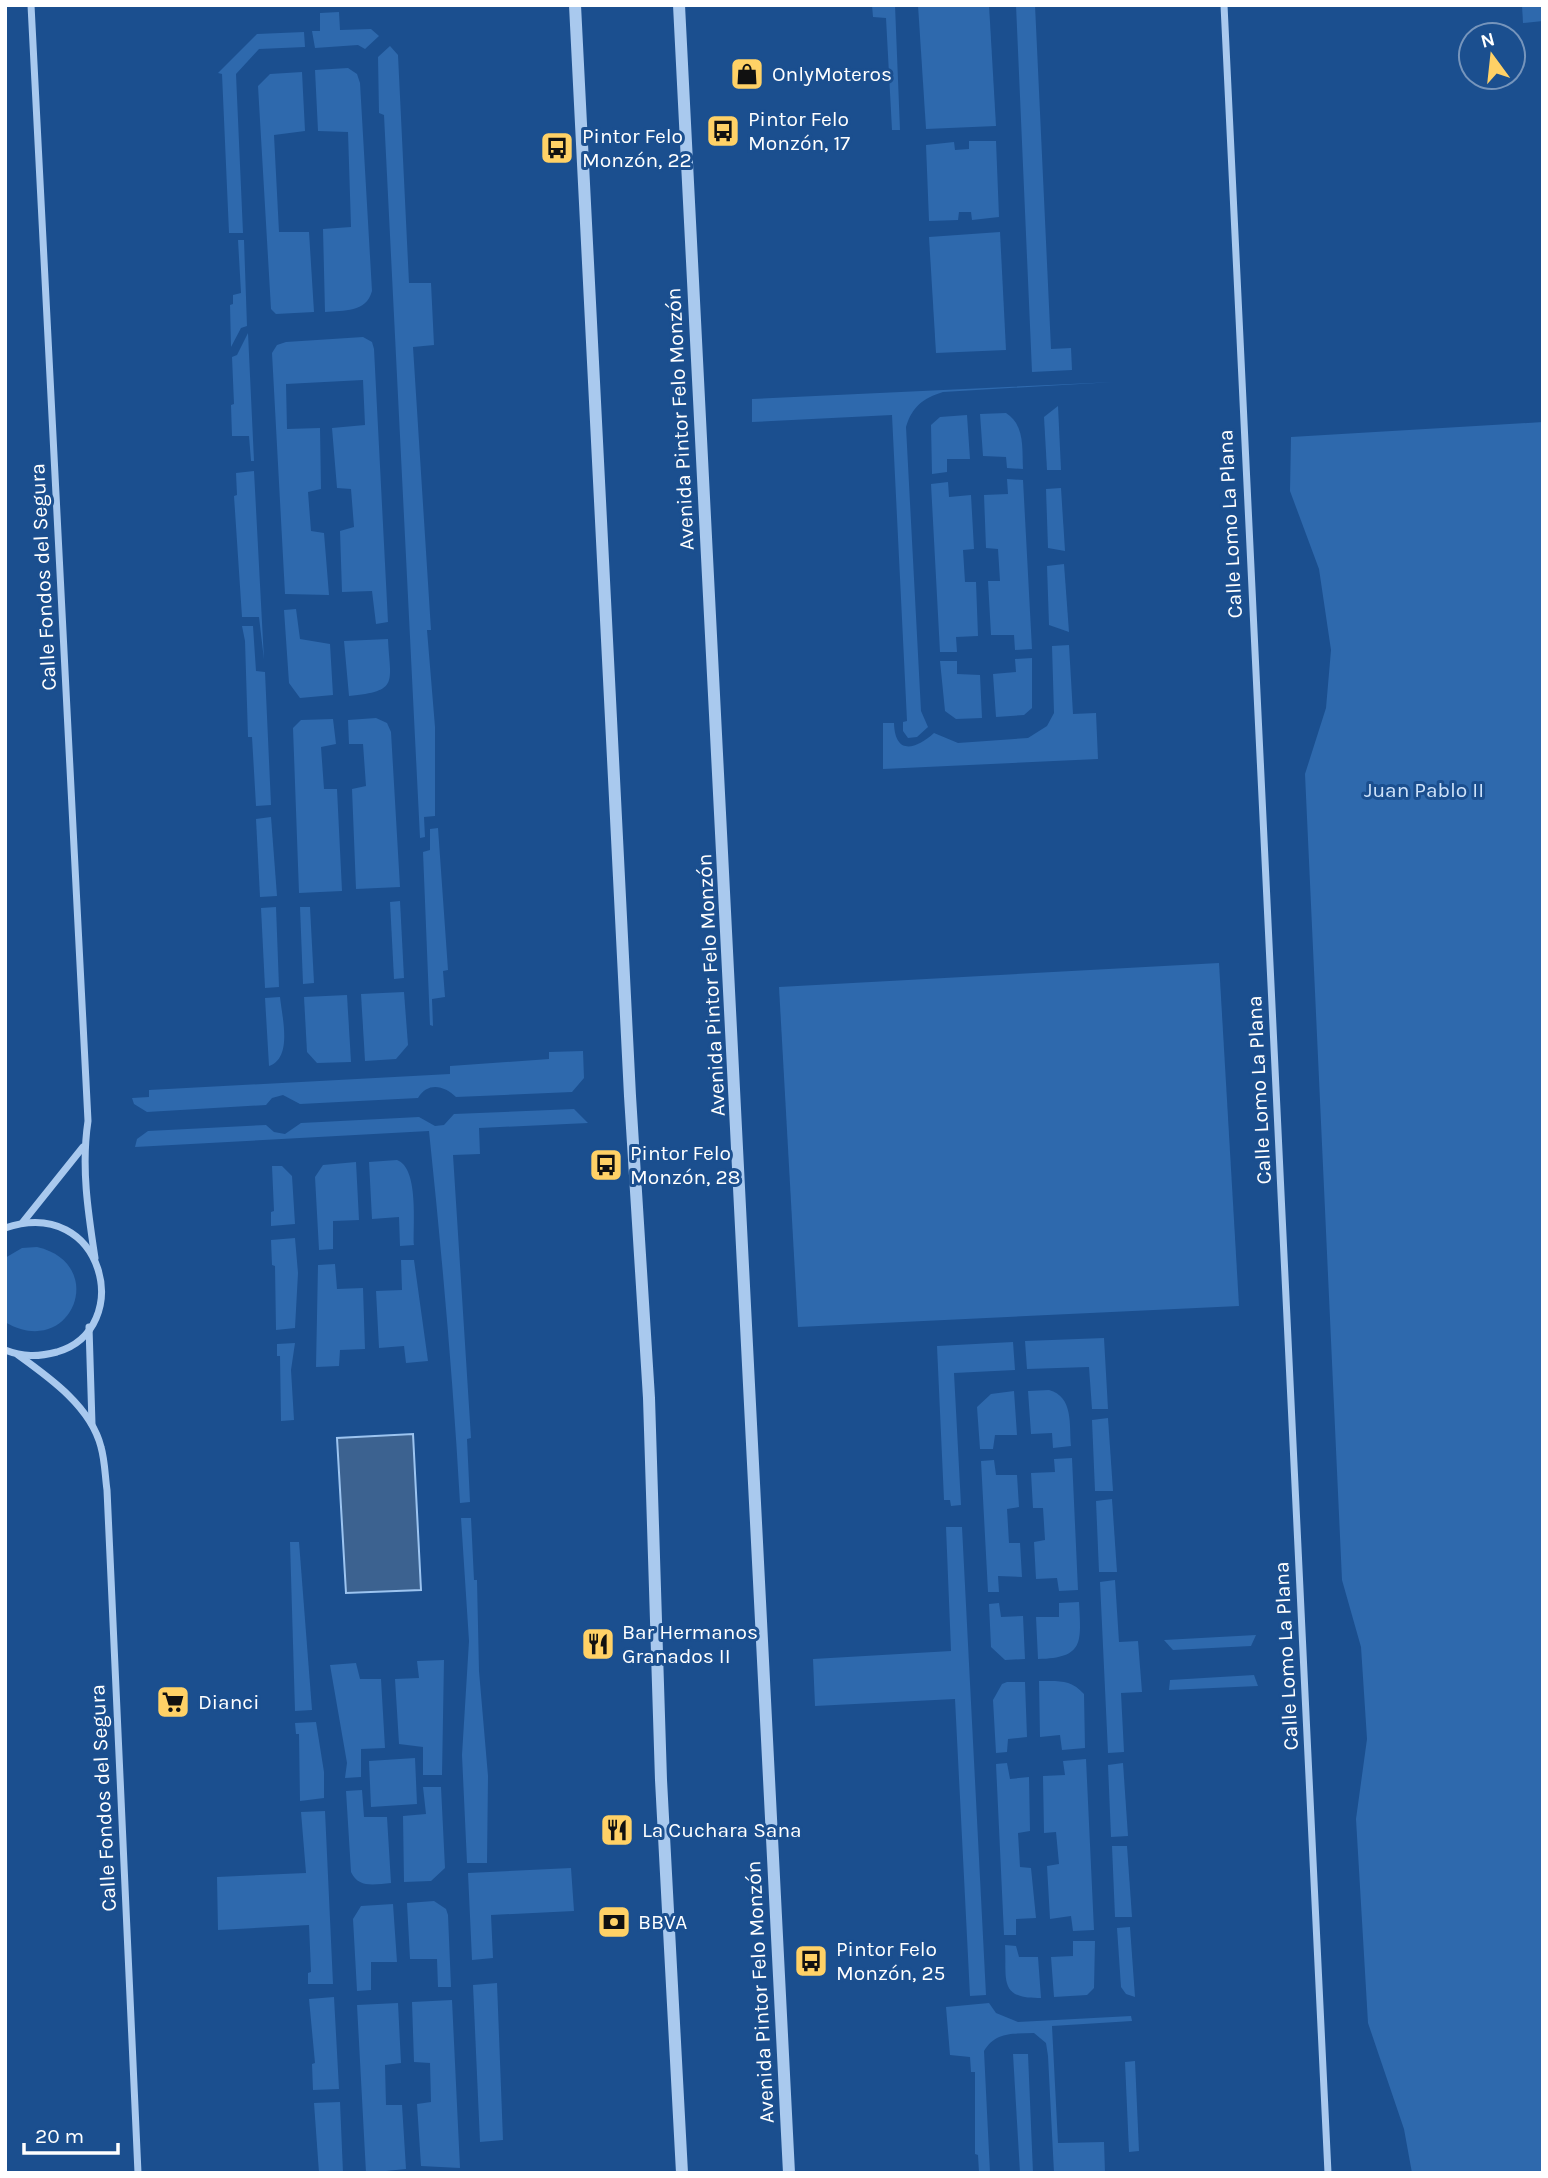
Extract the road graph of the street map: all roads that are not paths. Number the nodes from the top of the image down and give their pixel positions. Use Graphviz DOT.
graph roads {
  1 [pos="31,5"];
  2 [pos="576,5"];
  3 [pos="679,5"];
  4 [pos="1224,5"];
  5 [pos="84,1147"];
  6 [pos="23,1222"];
  7 [pos="5,1228"];
  8 [pos="95,1258"];
  9 [pos="89,1327"];
  10 [pos="5,1350"];
  11 [pos="18,1355"];
  12 [pos="92,1424"];
  13 [pos="138,2173"];
  14 [pos="682,2173"];
  15 [pos="789,2173"];
  16 [pos="1328,2173"];
  1 -- 5 [label="street, Calle Fondos del Segura"];
  2 -- 14 [label="street"];
  3 -- 15 [label="street, Avenida Pintor Felo Monzón"];
  4 -- 16 [label="street, Calle Lomo La Plana"];
  5 -- 6 [label="street"];
  5 -- 8 [label="street, Calle Fondos del Segura"];
  6 -- 7 [label="street"];
  6 -- 8 [label="street"];
  8 -- 9 [label="street, Calle Fondos del Segura"];
  9 -- 11 [label="street"];
  9 -- 12 [label="street, Calle Fondos del Segura"];
  10 -- 11 [label="street"];
  11 -- 12 [label="street, Calle Fondos del Segura"];
  12 -- 13 [label="street, Calle Fondos del Segura"];
}
